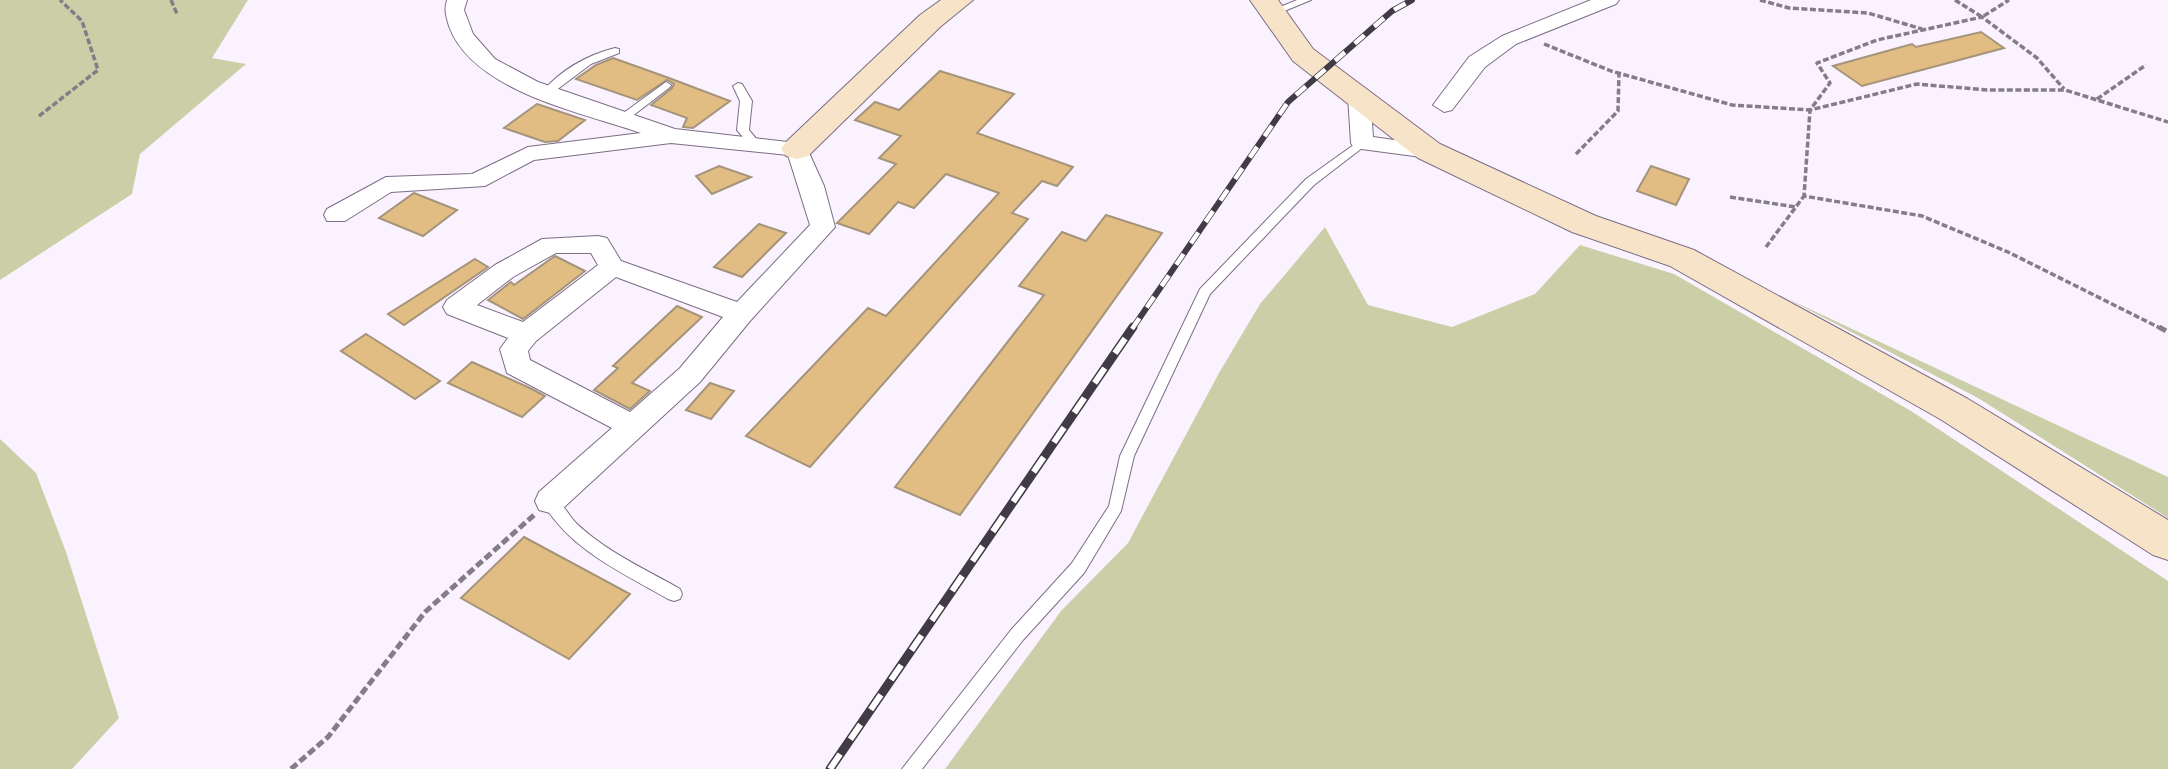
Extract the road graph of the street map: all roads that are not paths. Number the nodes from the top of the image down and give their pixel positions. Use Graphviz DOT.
graph roads {
  1 [pos="457,0"];
  2 [pos="959,0"];
  3 [pos="1306,0"];
  4 [pos="1609,0"];
  5 [pos="1271,4"];
  6 [pos="615,51"];
  7 [pos="666,85"];
  8 [pos="738,86"];
  9 [pos="547,92"];
  10 [pos="1359,96"];
  11 [pos="1444,105"];
  12 [pos="622,119"];
  13 [pos="672,136"];
  14 [pos="1363,143"];
  15 [pos="756,146"];
  16 [pos="797,149"];
  17 [pos="1429,151"];
  18 [pos="336,215"];
  19 [pos="612,267"];
  20 [pos="741,314"];
  21 [pos="526,334"];
  22 [pos="632,426"];
  23 [pos="550,501"];
  24 [pos="2168,542"];
  25 [pos="674,594"];
  26 [pos="911,769"];
  1 -- 9 [label="street"];
  2 -- 16 [label="street"];
  3 -- 5 [label="lane"];
  4 -- 11 [label="street"];
  5 -- 10 [label="street"];
  6 -- 9 [label="lane"];
  7 -- 12 [label="lane"];
  8 -- 15 [label="lane"];
  9 -- 12 [label="street"];
  10 -- 14 [label="street"];
  10 -- 17 [label="street"];
  12 -- 13 [label="street"];
  13 -- 15 [label="street"];
  13 -- 18 [label="street"];
  14 -- 17 [label="street"];
  14 -- 26 [label="lane"];
  15 -- 16 [label="street"];
  16 -- 20 [label="street"];
  17 -- 24 [label="street"];
  19 -- 20 [label="street"];
  19 -- 21 [label="street"];
  19 -- 21 [label="street"];
  20 -- 22 [label="street"];
  21 -- 22 [label="street"];
  22 -- 23 [label="street"];
  23 -- 25 [label="lane"];
}
